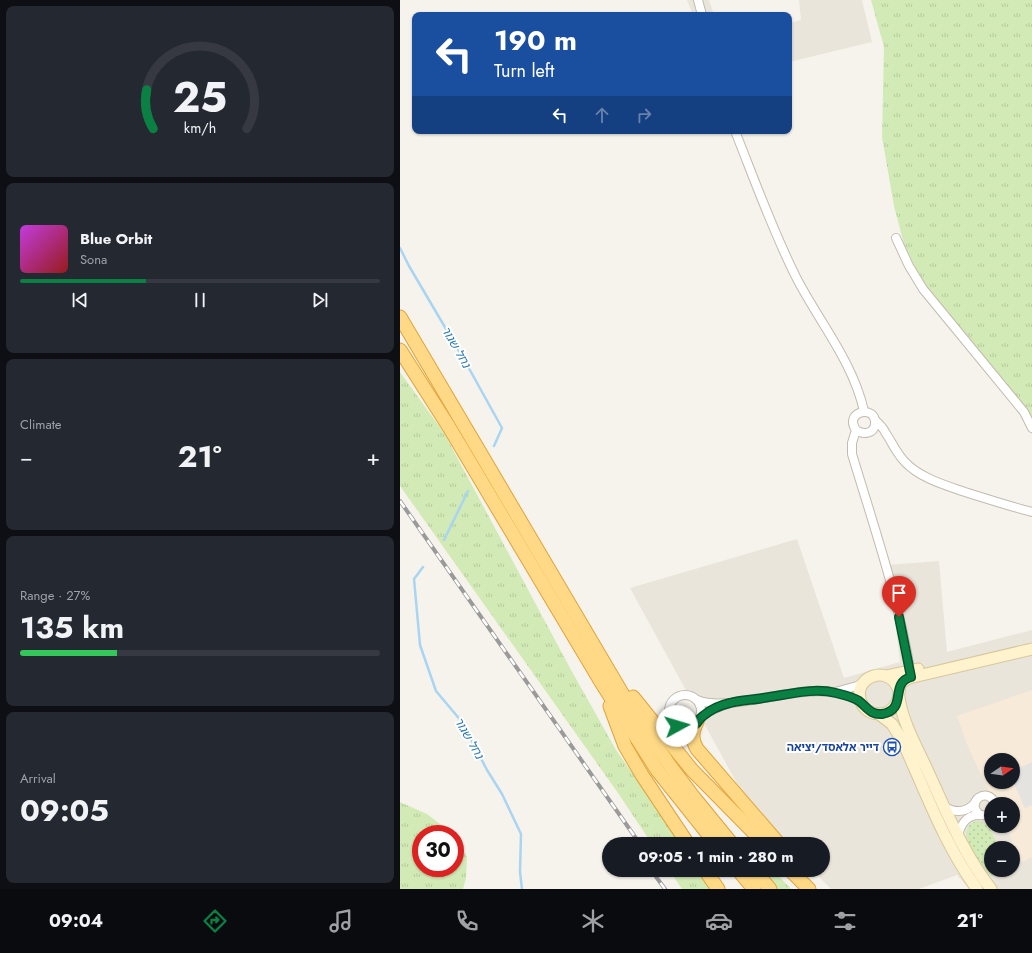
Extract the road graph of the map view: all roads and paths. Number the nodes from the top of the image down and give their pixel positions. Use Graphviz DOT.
graph roads {
  1 [pos="698,0"];
  2 [pos="701,12"];
  3 [pos="736,134"];
  4 [pos="896,238"];
  5 [pos="400,317"];
  6 [pos="400,350"];
  7 [pos="864,411"];
  8 [pos="875,420"];
  9 [pos="1032,428"];
  10 [pos="856,430"];
  11 [pos="1032,512"];
  12 [pos="595,648"];
  13 [pos="1032,649"];
  14 [pos="911,674"];
  15 [pos="886,676"];
  16 [pos="601,682"];
  17 [pos="864,683"];
  18 [pos="835,692"];
  19 [pos="899,694"];
  20 [pos="697,700"];
  21 [pos="730,703"];
  22 [pos="863,704"];
  23 [pos="879,714"];
  24 [pos="699,720"];
  25 [pos="990,797"];
  26 [pos="975,803"];
  27 [pos="944,807"];
  28 [pos="980,815"];
  29 [pos="984,816"];
  30 [pos="958,836"];
  31 [pos="683,837"];
  32 [pos="710,837"];
  33 [pos="726,837"];
  34 [pos="757,837"];
  35 [pos="773,837"];
  36 [pos="710,877"];
  37 [pos="744,877"];
  38 [pos="760,877"];
  39 [pos="797,877"];
  40 [pos="801,877"];
  41 [pos="718,889"];
  42 [pos="754,889"];
  43 [pos="770,889"];
  44 [pos="809,889"];
  45 [pos="976,889"];
  46 [pos="991,889"];
  1 -- 2 [label="street"];
  3 -- 7 [label="street"];
  4 -- 9 [label="street"];
  5 -- 12 [label="highway"];
  6 -- 16 [label="highway"];
  7 -- 8 [label="street"];
  7 -- 10 [label="street"];
  8 -- 10 [label="street"];
  8 -- 11 [label="street"];
  10 -- 14 [label="street"];
  12 -- 33 [label="highway"];
  12 -- 34 [label="highway"];
  13 -- 14 [label="main road"];
  14 -- 15 [label="main road"];
  14 -- 19 [label="main road"];
  15 -- 17 [label="main road"];
  15 -- 19 [label="main road"];
  16 -- 31 [label="highway"];
  16 -- 32 [label="highway"];
  17 -- 18 [label="street"];
  17 -- 22 [label="main road"];
  18 -- 21 [label="street"];
  18 -- 22 [label="street"];
  19 -- 23 [label="main road"];
  19 -- 27 [label="main road"];
  20 -- 21 [label="street"];
  20 -- 24 [label="street"];
  20 -- 24 [label="street"];
  21 -- 24 [label="street"];
  22 -- 23 [label="main road"];
  23 -- 45 [label="main road"];
  24 -- 35 [label="highway"];
  25 -- 26 [label="street"];
  26 -- 27 [label="street"];
  26 -- 28 [label="street"];
  27 -- 30 [label="main road"];
  28 -- 29 [label="street"];
  28 -- 30 [label="street"];
  30 -- 46 [label="main road"];
  36 -- 41 [label="highway"];
  37 -- 42 [label="highway"];
  38 -- 43 [label="highway"];
  39 -- 44 [label="highway"];
  40 -- 44 [label="highway"];
}
